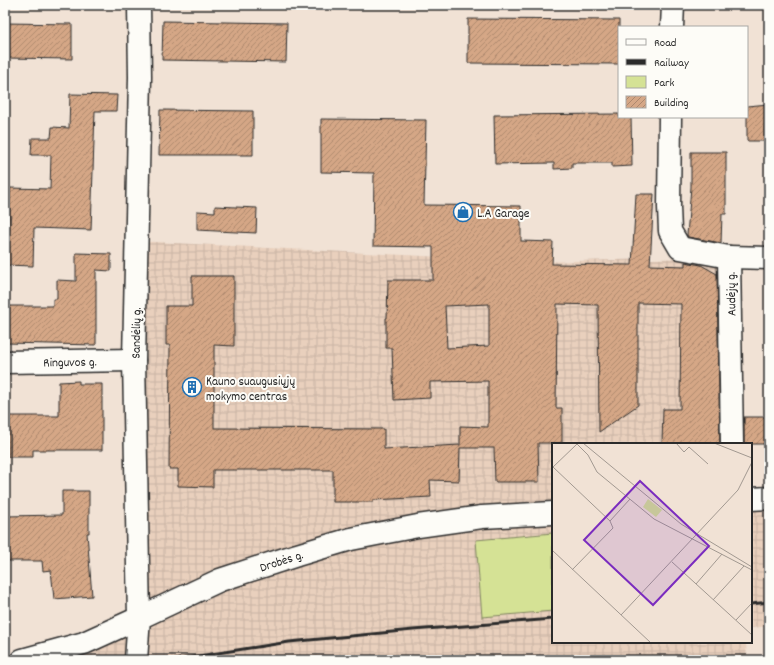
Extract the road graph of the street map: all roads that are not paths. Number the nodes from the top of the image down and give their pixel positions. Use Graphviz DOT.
graph roads {
  1 [pos="139,5"];
  2 [pos="673,5"];
  3 [pos="672,26"];
  4 [pos="670,118"];
  5 [pos="729,257"];
  6 [pos="769,258"];
  7 [pos="134,360"];
  8 [pos="5,362"];
  9 [pos="732,443"];
  10 [pos="769,498"];
  11 [pos="752,499"];
  12 [pos="552,513"];
  13 [pos="139,618"];
  14 [pos="22,660"];
  15 [pos="136,660"];
  1 -- 7 [label="street, Sandėlių g."];
  2 -- 3 [label="street"];
  4 -- 5 [label="street, Audėjų g."];
  5 -- 6 [label="street"];
  5 -- 9 [label="street, Audėjų g."];
  7 -- 8 [label="street, Ringuvos g."];
  7 -- 13 [label="street, Sandėlių g."];
  10 -- 11 [label="street"];
  12 -- 13 [label="street, Drobės g."];
  13 -- 14 [label="street, Drobės g."];
  13 -- 15 [label="street, Sandėlių g."];
}
